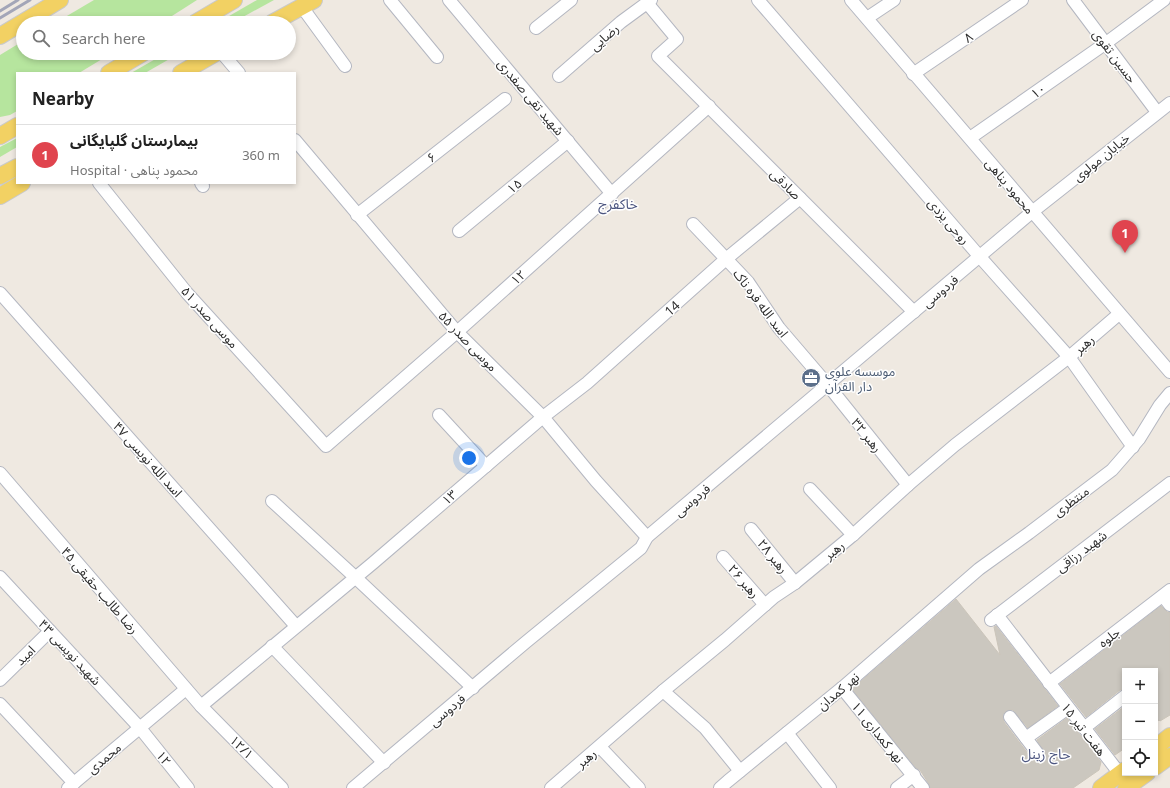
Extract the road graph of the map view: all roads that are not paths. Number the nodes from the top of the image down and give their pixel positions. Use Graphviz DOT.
graph roads {
  1 [pos="60,0"];
  2 [pos="234,0"];
  3 [pos="390,0"];
  4 [pos="449,0"];
  5 [pos="571,0"];
  6 [pos="758,0"];
  7 [pos="851,0"];
  8 [pos="894,0"];
  9 [pos="1022,0"];
  10 [pos="1073,0"];
  11 [pos="1164,0"];
  12 [pos="649,1"];
  13 [pos="308,3"];
  14 [pos="33,16"];
  15 [pos="207,16"];
  16 [pos="285,16"];
  17 [pos="867,18"];
  18 [pos="16,26"];
  19 [pos="536,28"];
  20 [pos="0,36"];
  21 [pos="1106,43"];
  22 [pos="437,57"];
  23 [pos="131,60"];
  24 [pos="204,60"];
  25 [pos="207,60"];
  26 [pos="228,60"];
  27 [pos="345,66"];
  28 [pos="111,72"];
  29 [pos="183,72"];
  30 [pos="192,72"];
  31 [pos="238,72"];
  32 [pos="913,74"];
  33 [pos="559,76"];
  34 [pos="506,100"];
  35 [pos="1170,103"];
  36 [pos="708,106"];
  37 [pos="1157,112"];
  38 [pos="970,138"];
  39 [pos="296,141"];
  40 [pos="568,141"];
  41 [pos="16,168"];
  42 [pos="0,176"];
  43 [pos="20,184"];
  44 [pos="101,184"];
  45 [pos="612,194"];
  46 [pos="0,196"];
  47 [pos="800,198"];
  48 [pos="1032,212"];
  49 [pos="357,215"];
  50 [pos="693,224"];
  51 [pos="460,231"];
  52 [pos="980,257"];
  53 [pos="726,259"];
  54 [pos="0,292"];
  55 [pos="914,312"];
  56 [pos="1119,314"];
  57 [pos="457,332"];
  58 [pos="1069,357"];
  59 [pos="1170,372"];
  60 [pos="827,384"];
  61 [pos="1170,393"];
  62 [pos="439,415"];
  63 [pos="543,417"];
  64 [pos="326,446"];
  65 [pos="1133,447"];
  66 [pos="486,466"];
  67 [pos="0,473"];
  68 [pos="1170,483"];
  69 [pos="908,485"];
  70 [pos="810,489"];
  71 [pos="272,501"];
  72 [pos="751,529"];
  73 [pos="853,535"];
  74 [pos="647,537"];
  75 [pos="723,557"];
  76 [pos="0,577"];
  77 [pos="355,577"];
  78 [pos="795,582"];
  79 [pos="953,592"];
  80 [pos="1168,597"];
  81 [pos="765,605"];
  82 [pos="994,617"];
  83 [pos="296,626"];
  84 [pos="50,631"];
  85 [pos="272,646"];
  86 [pos="0,680"];
  87 [pos="1049,683"];
  88 [pos="473,688"];
  89 [pos="842,688"];
  90 [pos="186,689"];
  91 [pos="663,691"];
  92 [pos="1122,698"];
  93 [pos="0,704"];
  94 [pos="201,706"];
  95 [pos="1068,708"];
  96 [pos="1010,717"];
  97 [pos="140,728"];
  98 [pos="1084,728"];
  99 [pos="787,734"];
  100 [pos="1170,736"];
  101 [pos="1026,738"];
  102 [pos="1158,746"];
  103 [pos="600,747"];
  104 [pos="1038,754"];
  105 [pos="1170,756"];
  106 [pos="384,763"];
  107 [pos="1158,765"];
  108 [pos="740,771"];
  109 [pos="914,775"];
  110 [pos="1133,779"];
  111 [pos="71,785"];
  112 [pos="188,788"];
  113 [pos="282,788"];
  114 [pos="353,788"];
  115 [pos="551,788"];
  116 [pos="639,788"];
  117 [pos="720,788"];
  118 [pos="830,788"];
  119 [pos="897,788"];
  120 [pos="923,788"];
  121 [pos="1101,788"];
  1 -- 14 [label="main road"];
  2 -- 15 [label="main road"];
  3 -- 22 [label="street"];
  4 -- 40 [label="street, شهید تقی صفدری"];
  5 -- 19 [label="street"];
  6 -- 52 [label="street, روحی یزدی"];
  7 -- 17 [label="street, محمود پناهی"];
  8 -- 17 [label="street"];
  9 -- 32 [label="street, ۸"];
  10 -- 21 [label="street, حسین تقوی"];
  11 -- 21 [label="street, ۱۰"];
  12 -- 33 [label="street, رضایی"];
  12 -- 36 [label="street, صادقی"];
  13 -- 16 [label="main road"];
  13 -- 27 [label="street"];
  17 -- 32 [label="street, محمود پناهی"];
  18 -- 20 [label="main road"];
  21 -- 37 [label="street, حسین تقوی"];
  21 -- 38 [label="street, ۱۰"];
  23 -- 28 [label="main road"];
  24 -- 29 [label="main road"];
  25 -- 30 [label="main road"];
  26 -- 31 [label="street"];
  32 -- 38 [label="street, محمود پناهی"];
  34 -- 49 [label="street, ۶"];
  35 -- 37 [label="street, خیابان مولوی"];
  36 -- 45 [label="street, ۱۲"];
  36 -- 47 [label="street, صادقی"];
  37 -- 48 [label="street, خیابان مولوی"];
  38 -- 48 [label="street, محمود پناهی"];
  39 -- 49 [label="street, موسی صدر ۵۵"];
  40 -- 45 [label="street, شهید تقی صفدری"];
  40 -- 51 [label="street, ۱۵"];
  41 -- 42 [label="main road"];
  43 -- 46 [label="main road"];
  44 -- 64 [label="street, موسی صدر ۵۱"];
  45 -- 57 [label="street, ۱۲"];
  47 -- 53 [label="street, 14"];
  47 -- 55 [label="street, صادقی"];
  48 -- 52 [label="street, فردوسی"];
  48 -- 56 [label="street, محمود پناهی"];
  49 -- 57 [label="street, موسی صدر ۵۵"];
  50 -- 53 [label="street, اسد الله فره ناک"];
  52 -- 55 [label="street, فردوسی"];
  52 -- 58 [label="street, روحی یزدی"];
  53 -- 60 [label="street, اسد الله فره ناک"];
  53 -- 63 [label="street, 14"];
  54 -- 83 [label="street, ۴۷ اسد الله نویسی"];
  55 -- 60 [label="street, فردوسی"];
  56 -- 58 [label="street, رهبر"];
  56 -- 59 [label="street, محمود پناهی"];
  57 -- 63 [label="street, موسی صدر ۵۵"];
  57 -- 64 [label="street, ۱۲"];
  58 -- 65 [label="street, روحی یزدی"];
  58 -- 69 [label="street, رهبر"];
  60 -- 69 [label="street, رهبر ۳۲"];
  60 -- 74 [label="street, فردوسی"];
  61 -- 65 [label="street, منتظری"];
  62 -- 66 [label="street"];
  63 -- 66 [label="street, ۱۳"];
  63 -- 74 [label="street, موسی صدر ۵۵"];
  65 -- 79 [label="street, منتظری"];
  66 -- 77 [label="street, ۱۳"];
  67 -- 90 [label="street, ۴۵ رضا طالب حقیقی"];
  68 -- 82 [label="street, شهید رزاقی"];
  69 -- 73 [label="street, رهبر"];
  70 -- 73 [label="street"];
  71 -- 77 [label="street"];
  72 -- 78 [label="street, رهبر ۲۸"];
  73 -- 78 [label="street, رهبر"];
  74 -- 88 [label="street, فردوسی"];
  75 -- 81 [label="street, رهبر ۲۶"];
  76 -- 84 [label="street, ۴۳ شهید نویسی"];
  77 -- 83 [label="street, ۱۳"];
  77 -- 88 [label="street"];
  78 -- 81 [label="street, رهبر"];
  79 -- 89 [label="street, نهر کمدان"];
  80 -- 87 [label="street, جلوه"];
  81 -- 91 [label="street, رهبر"];
  82 -- 87 [label="street, هفت تیر ۱۵"];
  83 -- 85 [label="street, ۱۳"];
  84 -- 86 [label="street, امید"];
  84 -- 97 [label="street, ۴۳ شهید نویسی"];
  85 -- 94 [label="street, ۱۳"];
  85 -- 106 [label="street"];
  87 -- 95 [label="street, هفت تیر ۱۵"];
  88 -- 106 [label="street, فردوسی"];
  89 -- 99 [label="street, نهر کمدان"];
  89 -- 109 [label="street, نهر کمداری ۱۱"];
  90 -- 94 [label="street, ۴۵ رضا طالب حقیقی"];
  90 -- 97 [label="street, محمدی"];
  91 -- 103 [label="street, رهبر"];
  91 -- 108 [label="street"];
  92 -- 98 [label="street"];
  93 -- 111 [label="street"];
  94 -- 113 [label="street, ۱۲/۱"];
  95 -- 98 [label="street, هفت تیر ۱۵"];
  95 -- 101 [label="street"];
  96 -- 101 [label="street"];
  97 -- 111 [label="street, محمدی"];
  97 -- 112 [label="street, ۱۲"];
  98 -- 110 [label="street, هفت تیر ۱۵"];
  99 -- 108 [label="street, نهر کمدان"];
  99 -- 118 [label="street"];
  100 -- 102 [label="main road"];
  101 -- 104 [label="street"];
  103 -- 115 [label="street, رهبر"];
  103 -- 116 [label="street"];
  105 -- 107 [label="main road"];
  106 -- 114 [label="street, فردوسی"];
  108 -- 117 [label="street, نهر کمدان"];
  109 -- 119 [label="street"];
  109 -- 120 [label="street, نهر کمداری ۱۱"];
  110 -- 121 [label="main road"];
}
